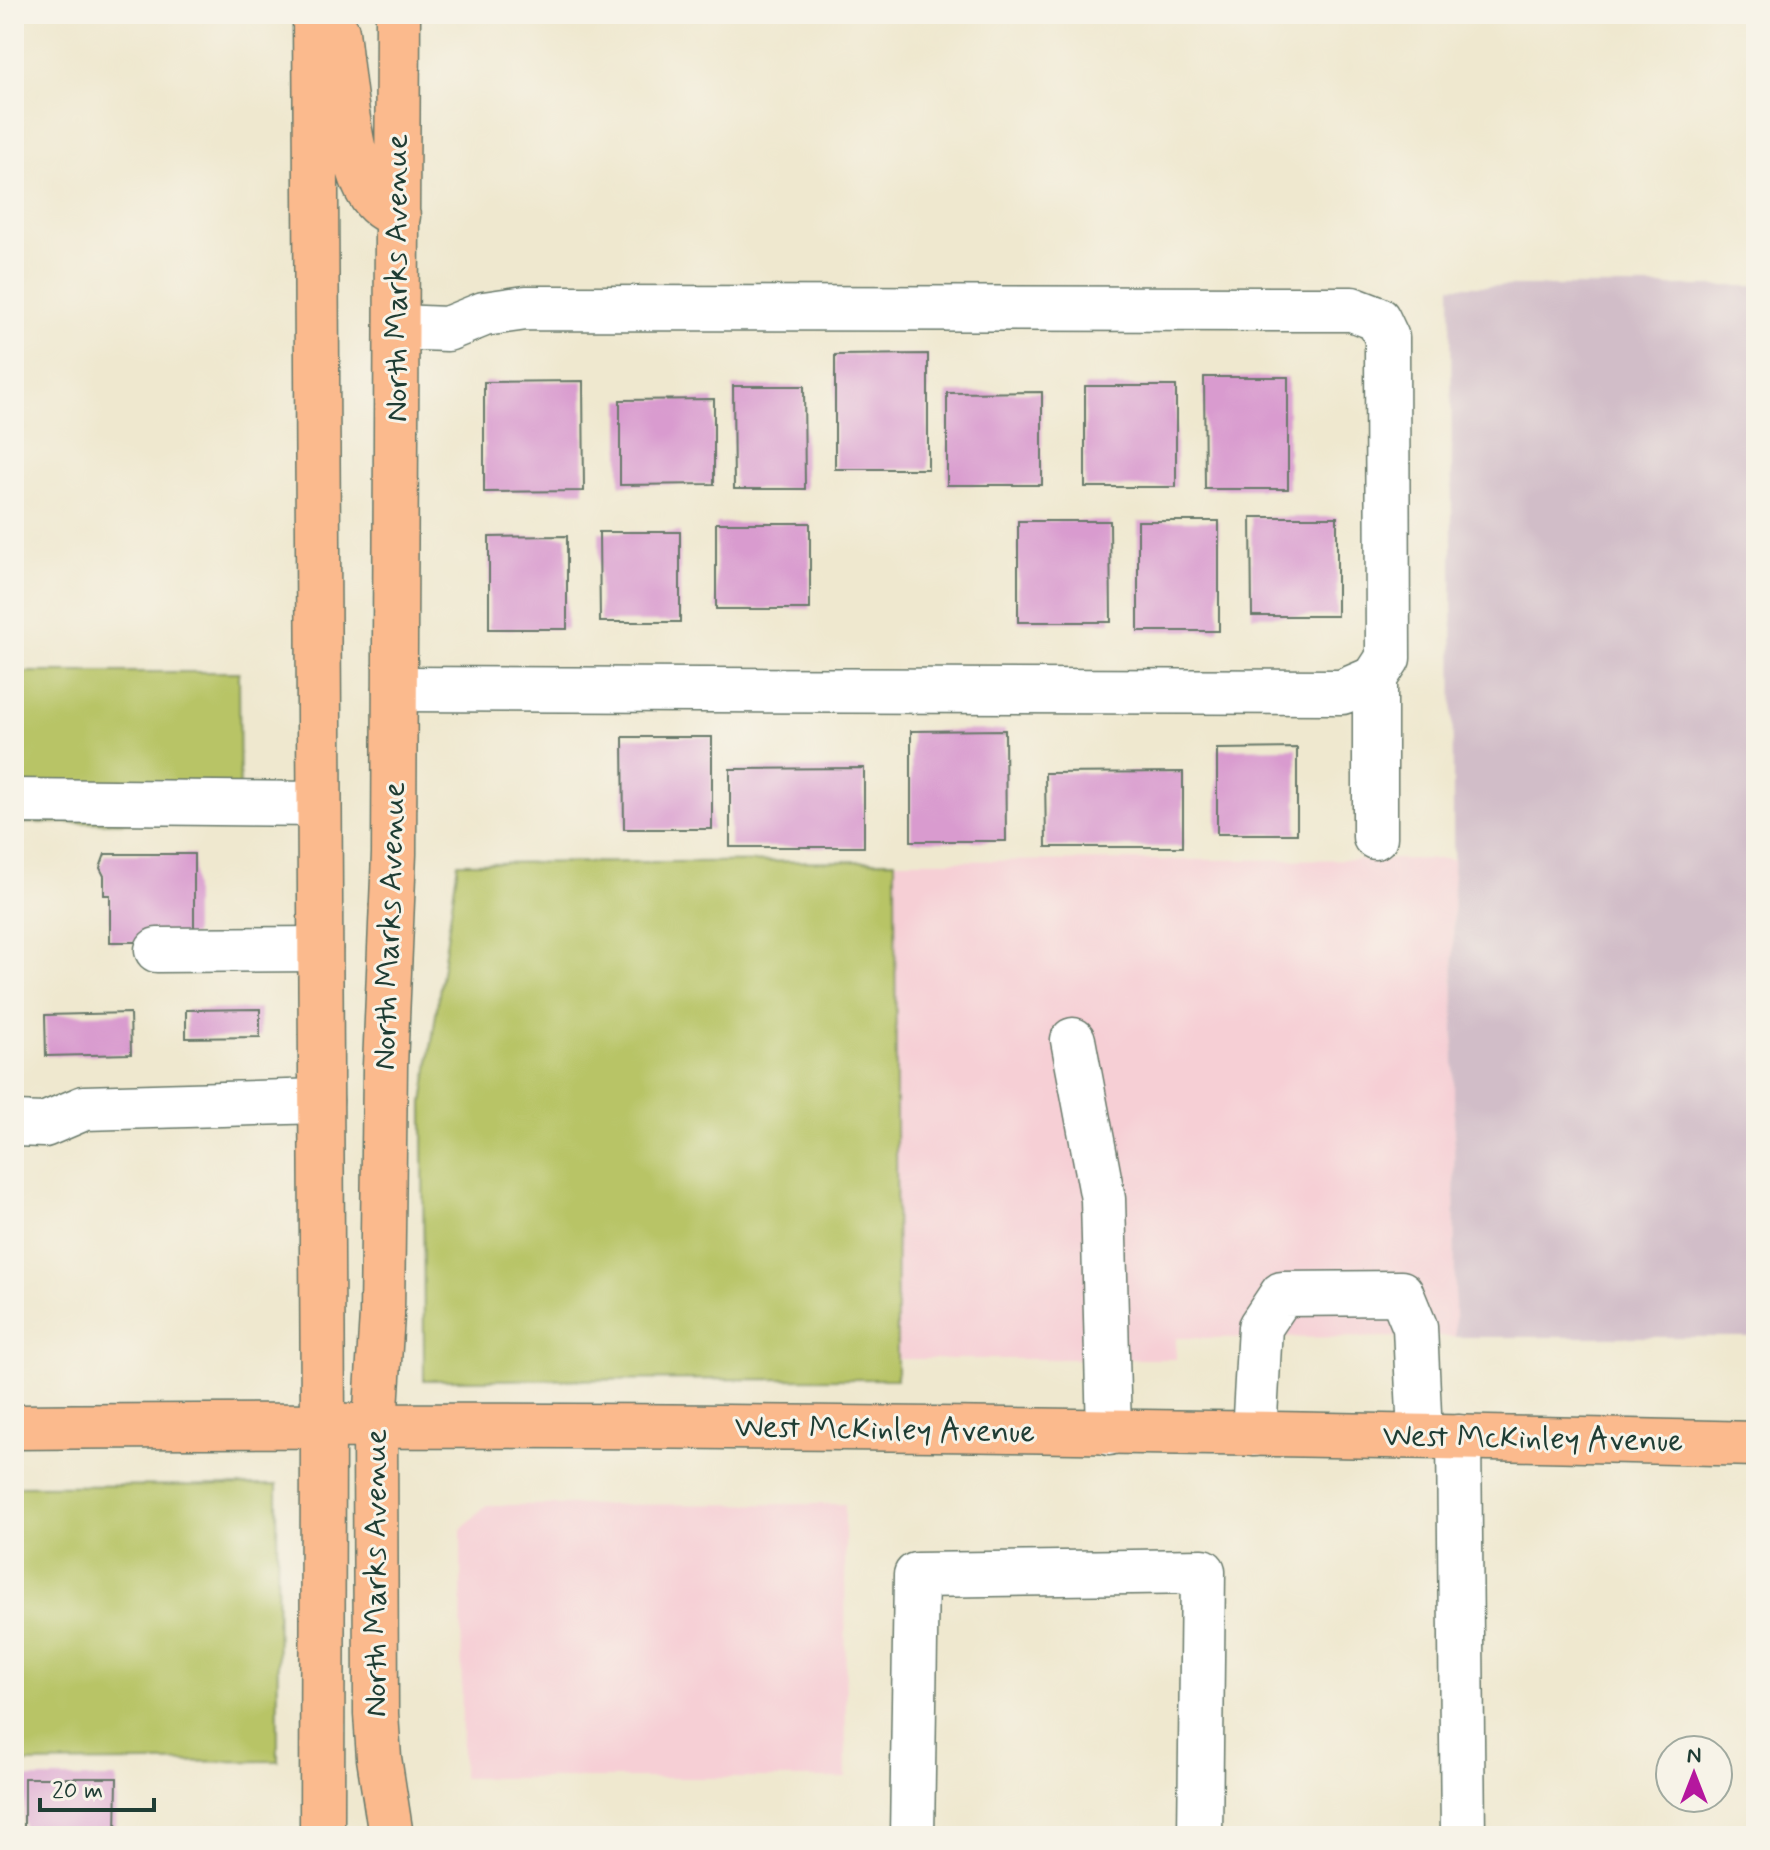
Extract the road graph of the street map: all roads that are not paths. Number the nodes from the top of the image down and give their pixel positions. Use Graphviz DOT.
graph roads {
  1 [pos="315,14"];
  2 [pos="335,14"];
  3 [pos="398,14"];
  4 [pos="398,216"];
  5 [pos="397,327"];
  6 [pos="1375,678"];
  7 [pos="395,689"];
  8 [pos="14,801"];
  9 [pos="318,804"];
  10 [pos="1375,837"];
  11 [pos="320,949"];
  12 [pos="157,950"];
  13 [pos="1073,1040"];
  14 [pos="321,1101"];
  15 [pos="14,1124"];
  16 [pos="323,1424"];
  17 [pos="375,1424"];
  18 [pos="14,1427"];
  19 [pos="1109,1433"];
  20 [pos="1254,1434"];
  21 [pos="1439,1436"];
  22 [pos="1756,1444"];
  23 [pos="322,1836"];
  24 [pos="391,1836"];
  25 [pos="912,1836"];
  26 [pos="1200,1836"];
  27 [pos="1463,1836"];
  1 -- 9 [label="main road, North Marks Avenue"];
  2 -- 4 [label="main road"];
  3 -- 4 [label="main road, North Marks Avenue"];
  4 -- 5 [label="main road, North Marks Avenue"];
  5 -- 6 [label="street"];
  5 -- 7 [label="main road, North Marks Avenue"];
  6 -- 7 [label="street"];
  6 -- 10 [label="street"];
  7 -- 17 [label="main road, North Marks Avenue"];
  8 -- 9 [label="street"];
  9 -- 11 [label="main road, North Marks Avenue"];
  11 -- 12 [label="street"];
  11 -- 14 [label="main road, North Marks Avenue"];
  13 -- 19 [label="street"];
  14 -- 15 [label="street"];
  14 -- 16 [label="main road, North Marks Avenue"];
  16 -- 17 [label="main road, West McKinley Avenue"];
  16 -- 18 [label="main road, West McKinley Avenue"];
  16 -- 23 [label="main road, North Marks Avenue"];
  17 -- 19 [label="main road, West McKinley Avenue"];
  17 -- 24 [label="main road, North Marks Avenue"];
  19 -- 20 [label="main road, West McKinley Avenue"];
  20 -- 21 [label="main road, West McKinley Avenue"];
  20 -- 21 [label="street"];
  21 -- 22 [label="main road, West McKinley Avenue"];
  21 -- 27 [label="street"];
  25 -- 26 [label="street"];
}
